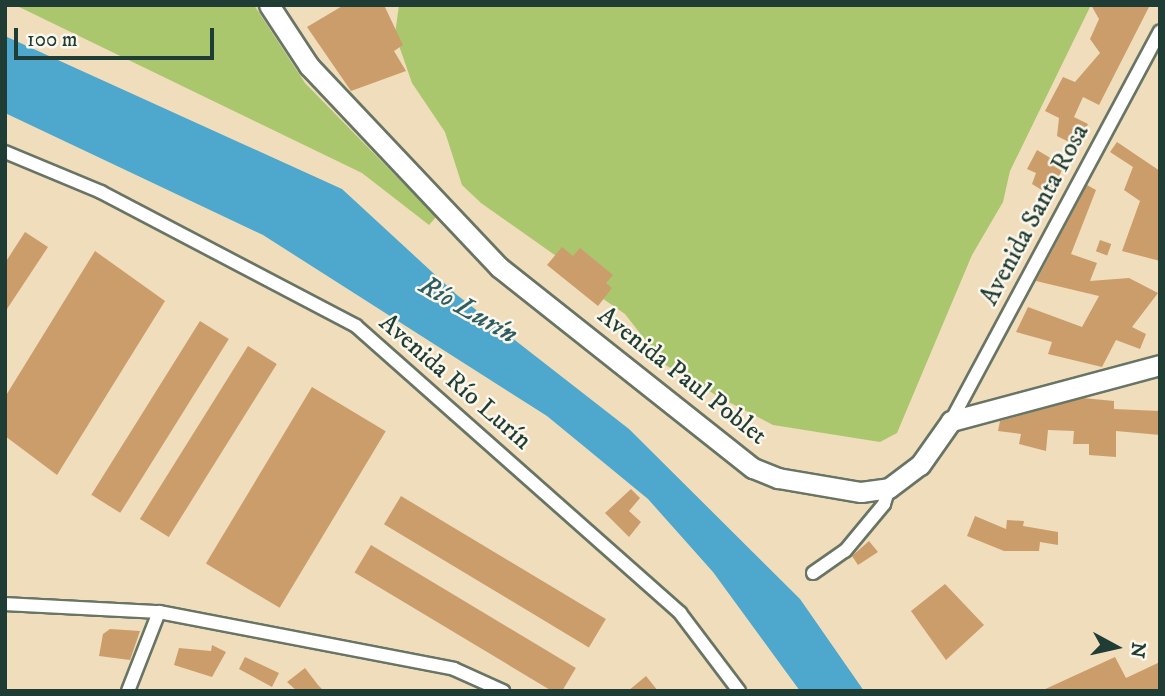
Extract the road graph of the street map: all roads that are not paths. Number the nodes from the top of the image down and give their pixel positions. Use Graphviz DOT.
graph roads {
  1 [pos="269,5"];
  2 [pos="1159,33"];
  3 [pos="5,152"];
  4 [pos="1160,365"];
  5 [pos="951,421"];
  6 [pos="889,488"];
  7 [pos="813,573"];
  8 [pos="5,604"];
  9 [pos="159,612"];
  10 [pos="128,691"];
  11 [pos="503,691"];
  12 [pos="739,691"];
  1 -- 6 [label="main road, Avenida Paul Poblet"];
  2 -- 5 [label="street, Avenida Santa Rosa"];
  3 -- 12 [label="street, Avenida Río Lurín"];
  4 -- 5 [label="main road"];
  5 -- 6 [label="main road"];
  6 -- 7 [label="street"];
  8 -- 9 [label="street"];
  9 -- 10 [label="street"];
  9 -- 11 [label="street"];
}
